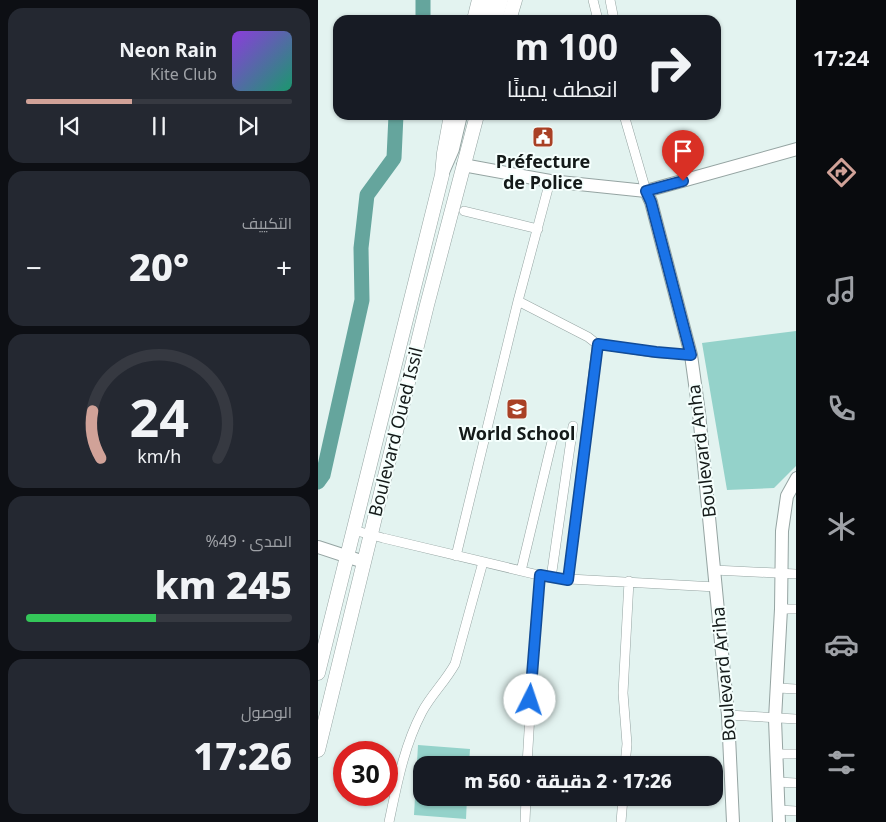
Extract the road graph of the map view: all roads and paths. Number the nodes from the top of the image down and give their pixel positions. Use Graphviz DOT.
graph roads {
  1 [pos="479,0"];
  2 [pos="490,0"];
  3 [pos="502,0"];
  4 [pos="515,0"];
  5 [pos="593,0"];
  6 [pos="610,0"];
  7 [pos="475,15"];
  8 [pos="486,15"];
  9 [pos="498,15"];
  10 [pos="510,15"];
  11 [pos="597,15"];
  12 [pos="613,15"];
  13 [pos="450,120"];
  14 [pos="460,120"];
  15 [pos="476,120"];
  16 [pos="625,120"];
  17 [pos="796,149"];
  18 [pos="464,165"];
  19 [pos="442,175"];
  20 [pos="550,181"];
  21 [pos="646,191"];
  22 [pos="464,211"];
  23 [pos="538,228"];
  24 [pos="518,301"];
  25 [pos="598,344"];
  26 [pos="691,355"];
  27 [pos="573,426"];
  28 [pos="554,433"];
  29 [pos="796,478"];
  30 [pos="353,530"];
  31 [pos="370,535"];
  32 [pos="318,547"];
  33 [pos="456,556"];
  34 [pos="347,558"];
  35 [pos="364,562"];
  36 [pos="483,562"];
  37 [pos="714,570"];
  38 [pos="521,571"];
  39 [pos="781,573"];
  40 [pos="796,574"];
  41 [pos="540,575"];
  42 [pos="551,578"];
  43 [pos="568,580"];
  44 [pos="629,581"];
  45 [pos="716,587"];
  46 [pos="781,609"];
  47 [pos="796,609"];
  48 [pos="318,674"];
  49 [pos="778,688"];
  50 [pos="796,689"];
  51 [pos="728,715"];
  52 [pos="775,719"];
  53 [pos="796,719"];
  54 [pos="318,750"];
  55 [pos="776,754"];
  56 [pos="796,754"];
  57 [pos="527,756"];
  58 [pos="626,756"];
  59 [pos="778,782"];
  60 [pos="796,783"];
  61 [pos="526,806"];
  62 [pos="622,806"];
  63 [pos="796,811"];
  64 [pos="779,816"];
  65 [pos="389,822"];
  66 [pos="525,822"];
  67 [pos="621,822"];
  68 [pos="734,822"];
  1 -- 7 [label="main road"];
  2 -- 8 [label="street"];
  3 -- 9 [label="street"];
  4 -- 10 [label="main road"];
  5 -- 11 [label="street"];
  6 -- 12 [label="street"];
  13 -- 19 [label="main road, Boulevard Oued Issil"];
  14 -- 19 [label="street, Boulevard Oued Issil"];
  15 -- 18 [label="main road, Boulevard Oued Issil"];
  16 -- 21 [label="street, Boulevard Anha"];
  17 -- 21 [label="street"];
  18 -- 20 [label="street"];
  18 -- 31 [label="main road, Boulevard Oued Issil"];
  19 -- 30 [label="main road, Boulevard Oued Issil"];
  20 -- 21 [label="street"];
  20 -- 23 [label="street"];
  21 -- 26 [label="street, Boulevard Anha"];
  22 -- 23 [label="street"];
  23 -- 24 [label="street"];
  24 -- 25 [label="street"];
  24 -- 33 [label="street"];
  25 -- 26 [label="street"];
  25 -- 43 [label="street"];
  26 -- 37 [label="street, Boulevard Anha"];
  27 -- 42 [label="street"];
  28 -- 38 [label="street"];
  29 -- 39 [label="street"];
  30 -- 31 [label="street"];
  30 -- 34 [label="main road, Boulevard Oued Issil"];
  31 -- 33 [label="street"];
  31 -- 35 [label="main road, Boulevard Oued Issil"];
  32 -- 34 [label="street"];
  33 -- 36 [label="street"];
  34 -- 35 [label="street"];
  34 -- 48 [label="main road, Boulevard Oued Issil"];
  35 -- 54 [label="main road, Boulevard Oued Issil"];
  36 -- 38 [label="street"];
  36 -- 65 [label="street"];
  37 -- 39 [label="street"];
  37 -- 45 [label="street, Boulevard Anha"];
  38 -- 41 [label="street"];
  39 -- 40 [label="street"];
  39 -- 46 [label="street"];
  41 -- 42 [label="street"];
  41 -- 57 [label="street"];
  42 -- 43 [label="street"];
  43 -- 44 [label="street"];
  44 -- 45 [label="street"];
  44 -- 58 [label="street"];
  45 -- 51 [label="street, Boulevard Ariha"];
  46 -- 47 [label="street"];
  46 -- 49 [label="street"];
  49 -- 50 [label="street"];
  49 -- 52 [label="street"];
  51 -- 52 [label="street"];
  51 -- 68 [label="street, Boulevard Ariha"];
  52 -- 53 [label="street"];
  52 -- 55 [label="street"];
  55 -- 56 [label="street"];
  55 -- 59 [label="street"];
  59 -- 60 [label="street"];
  59 -- 64 [label="street"];
  61 -- 66 [label="street"];
  62 -- 67 [label="street"];
  63 -- 64 [label="street"];
}
